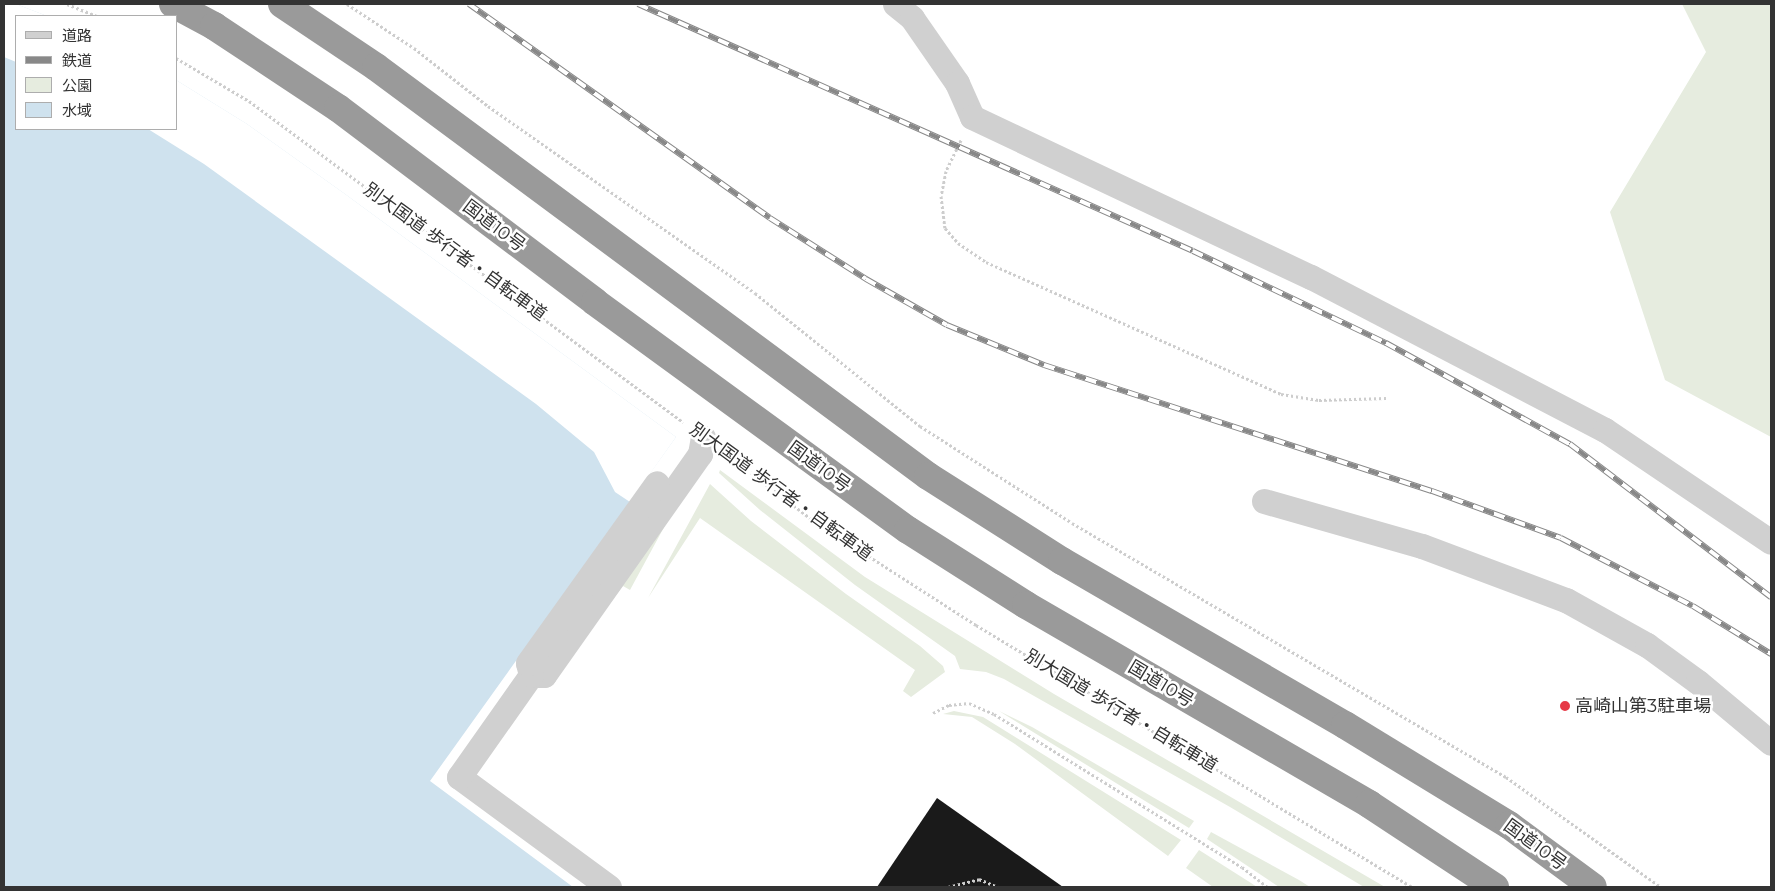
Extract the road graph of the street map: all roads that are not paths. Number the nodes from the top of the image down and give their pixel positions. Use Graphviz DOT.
graph roads {
  1 [pos="173,4"];
  2 [pos="282,4"];
  3 [pos="895,4"];
  4 [pos="676,457"];
  5 [pos="657,483"];
  6 [pos="1264,501"];
  7 [pos="1771,542"];
  8 [pos="531,675"];
  9 [pos="1771,743"];
  10 [pos="609,887"];
  11 [pos="1495,887"];
  12 [pos="1592,887"];
  1 -- 11 [label="highway, 国道10号"];
  2 -- 12 [label="highway, 国道10号"];
  3 -- 7 [label="street"];
  4 -- 8 [label="street"];
  5 -- 8 [label="street"];
  6 -- 9 [label="street"];
  8 -- 10 [label="street"];
}
